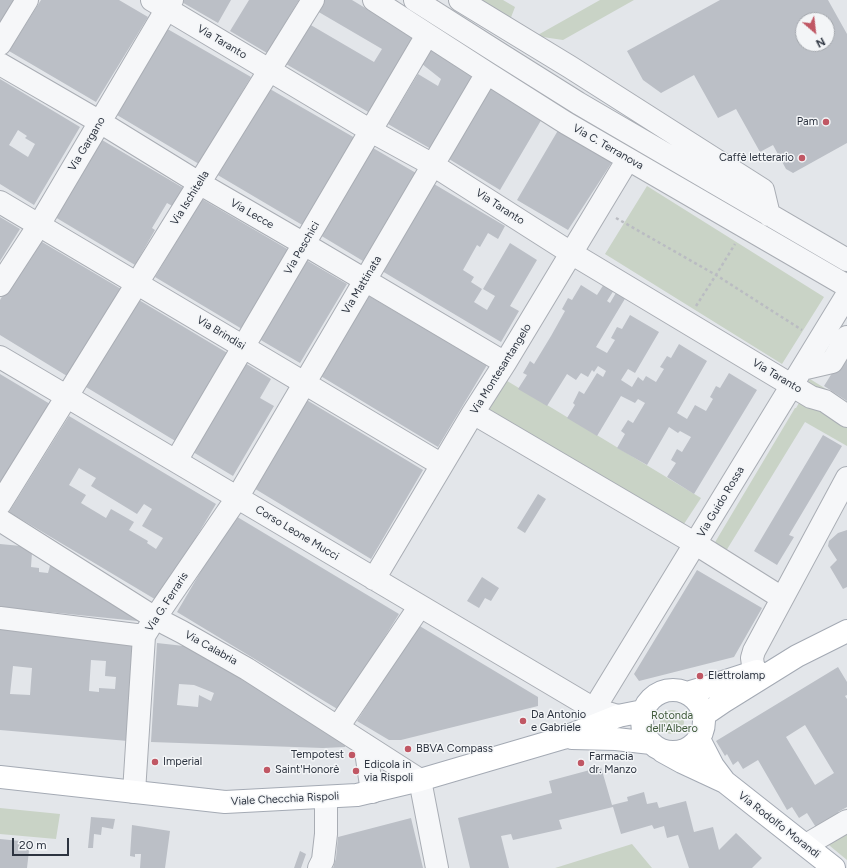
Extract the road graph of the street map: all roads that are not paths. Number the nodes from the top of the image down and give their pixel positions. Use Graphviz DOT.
graph roads {
  1 [pos="27,0"];
  2 [pos="313,0"];
  3 [pos="374,0"];
  4 [pos="416,0"];
  5 [pos="460,0"];
  6 [pos="163,3"];
  7 [pos="427,34"];
  8 [pos="530,43"];
  9 [pos="0,44"];
  10 [pos="0,64"];
  11 [pos="516,65"];
  12 [pos="269,70"];
  13 [pos="495,79"];
  14 [pos="100,122"];
  15 [pos="371,130"];
  16 [pos="628,159"];
  17 [pos="433,165"];
  18 [pos="199,183"];
  19 [pos="0,202"];
  20 [pos="769,215"];
  21 [pos="39,225"];
  22 [pos="304,244"];
  23 [pos="571,253"];
  24 [pos="847,260"];
  25 [pos="365,281"];
  26 [pos="137,283"];
  27 [pos="0,285"];
  28 [pos="847,286"];
  29 [pos="847,295"];
  30 [pos="847,337"];
  31 [pos="244,347"];
  32 [pos="0,357"];
  33 [pos="505,363"];
  34 [pos="797,377"];
  35 [pos="304,384"];
  36 [pos="66,396"];
  37 [pos="473,413"];
  38 [pos="847,416"];
  39 [pos="176,461"];
  40 [pos="442,465"];
  41 [pos="847,478"];
  42 [pos="237,498"];
  43 [pos="0,504"];
  44 [pos="0,520"];
  45 [pos="696,544"];
  46 [pos="374,579"];
  47 [pos="782,598"];
  48 [pos="420,606"];
  49 [pos="0,618"];
  50 [pos="149,627"];
  51 [pos="846,635"];
  52 [pos="797,656"];
  53 [pos="755,671"];
  54 [pos="687,693"];
  55 [pos="594,709"];
  56 [pos="644,711"];
  57 [pos="704,715"];
  58 [pos="618,716"];
  59 [pos="338,727"];
  60 [pos="563,738"];
  61 [pos="699,739"];
  62 [pos="365,745"];
  63 [pos="657,747"];
  64 [pos="0,777"];
  65 [pos="420,780"];
  66 [pos="724,782"];
  67 [pos="134,792"];
  68 [pos="372,792"];
  69 [pos="326,797"];
  70 [pos="847,821"];
  71 [pos="806,845"];
  72 [pos="319,868"];
  73 [pos="437,868"];
  74 [pos="834,868"];
  1 -- 9 [label="street"];
  2 -- 12 [label="street, Via Ischitella"];
  3 -- 7 [label="street, Via C. Terranova"];
  4 -- 11 [label="street"];
  5 -- 8 [label="street"];
  6 -- 12 [label="street, Via Taranto"];
  6 -- 14 [label="street, Via Gargano"];
  7 -- 13 [label="street, Via C. Terranova"];
  7 -- 15 [label="street, Via Peschici"];
  8 -- 11 [label="street, Via Mattinata"];
  8 -- 20 [label="street"];
  10 -- 14 [label="street, Via Lecce"];
  11 -- 13 [label="street, Via Mattinata"];
  11 -- 20 [label="street"];
  12 -- 15 [label="street, Via Taranto"];
  12 -- 18 [label="street, Via Ischitella"];
  13 -- 16 [label="street, Via C. Terranova"];
  13 -- 17 [label="street, Via Mattinata"];
  14 -- 18 [label="street, Via Lecce"];
  14 -- 21 [label="street, Via Gargano"];
  15 -- 17 [label="street, Via Taranto"];
  15 -- 22 [label="street, Via Peschici"];
  16 -- 23 [label="street, Via Montesantangelo"];
  16 -- 28 [label="street, Via C. Terranova"];
  17 -- 23 [label="street, Via Taranto"];
  17 -- 25 [label="street, Via Mattinata"];
  18 -- 22 [label="street, Via Lecce"];
  18 -- 26 [label="street, Via Ischitella"];
  19 -- 21 [label="street, Via Brindisi"];
  20 -- 24 [label="street"];
  21 -- 26 [label="street, Via Brindisi"];
  21 -- 27 [label="street, Via Gargano"];
  22 -- 25 [label="street, Via Lecce"];
  22 -- 31 [label="street, Via Peschici"];
  23 -- 33 [label="street, Via Montesantangelo"];
  23 -- 34 [label="street, Via Taranto"];
  25 -- 33 [label="street, Via Lecce"];
  25 -- 35 [label="street, Via Mattinata"];
  26 -- 31 [label="street, Via Brindisi"];
  26 -- 36 [label="street, Via Ischitella"];
  29 -- 34 [label="street, Via Guido Rossa"];
  30 -- 34 [label="street"];
  31 -- 35 [label="street, Via Brindisi"];
  31 -- 39 [label="street, Via Peschici"];
  32 -- 36 [label="street, Corso Leone Mucci"];
  33 -- 37 [label="street, Via Montesantangelo"];
  34 -- 38 [label="street, Via Taranto"];
  34 -- 45 [label="street, Via Guido Rossa"];
  35 -- 40 [label="street, Via Brindisi"];
  35 -- 42 [label="street, Via Mattinata"];
  36 -- 39 [label="street, Corso Leone Mucci"];
  36 -- 43 [label="street, Via Ischitella"];
  37 -- 40 [label="street, Via Montesantangelo"];
  37 -- 45 [label="street"];
  39 -- 42 [label="street, Corso Leone Mucci"];
  40 -- 46 [label="street, Via Montesantangelo"];
  41 -- 47 [label="street"];
  42 -- 46 [label="street, Corso Leone Mucci"];
  42 -- 50 [label="street, Via G. Ferraris"];
  44 -- 50 [label="street, Via Calabria"];
  45 -- 47 [label="street"];
  45 -- 55 [label="street, Via Guido Rossa"];
  46 -- 48 [label="street, Corso Leone Mucci"];
  47 -- 53 [label="street"];
  48 -- 55 [label="street, Corso Leone Mucci"];
  48 -- 59 [label="street"];
  49 -- 50 [label="street"];
  50 -- 59 [label="street, Via Calabria"];
  50 -- 67 [label="street, Via G. Ferraris"];
  51 -- 52 [label="main road"];
  52 -- 53 [label="main road"];
  52 -- 57 [label="main road"];
  53 -- 54 [label="main road"];
  54 -- 56 [label="main road"];
  54 -- 57 [label="main road"];
  55 -- 58 [label="street, Corso Leone Mucci"];
  56 -- 58 [label="main road, Viale Checchia Rispoli"];
  56 -- 63 [label="main road"];
  57 -- 61 [label="main road"];
  58 -- 60 [label="main road, Viale Checchia Rispoli"];
  59 -- 62 [label="street, Via Calabria"];
  60 -- 63 [label="main road, Viale Checchia Rispoli"];
  60 -- 65 [label="main road, Viale Checchia Rispoli"];
  61 -- 63 [label="main road, Viale Checchia Rispoli"];
  61 -- 66 [label="main road, Via Rodolfo Morandi"];
  62 -- 65 [label="street, Via Calabria"];
  62 -- 68 [label="street"];
  63 -- 66 [label="main road, Via Rodolfo Morandi"];
  64 -- 67 [label="main road, Viale Checchia Rispoli"];
  65 -- 68 [label="main road, Viale Checchia Rispoli"];
  65 -- 73 [label="street"];
  66 -- 71 [label="main road, Via Rodolfo Morandi"];
  67 -- 69 [label="main road, Viale Checchia Rispoli"];
  68 -- 69 [label="main road, Viale Checchia Rispoli"];
  69 -- 72 [label="street"];
  70 -- 71 [label="street"];
  71 -- 74 [label="main road, Via Rodolfo Morandi"];
}
